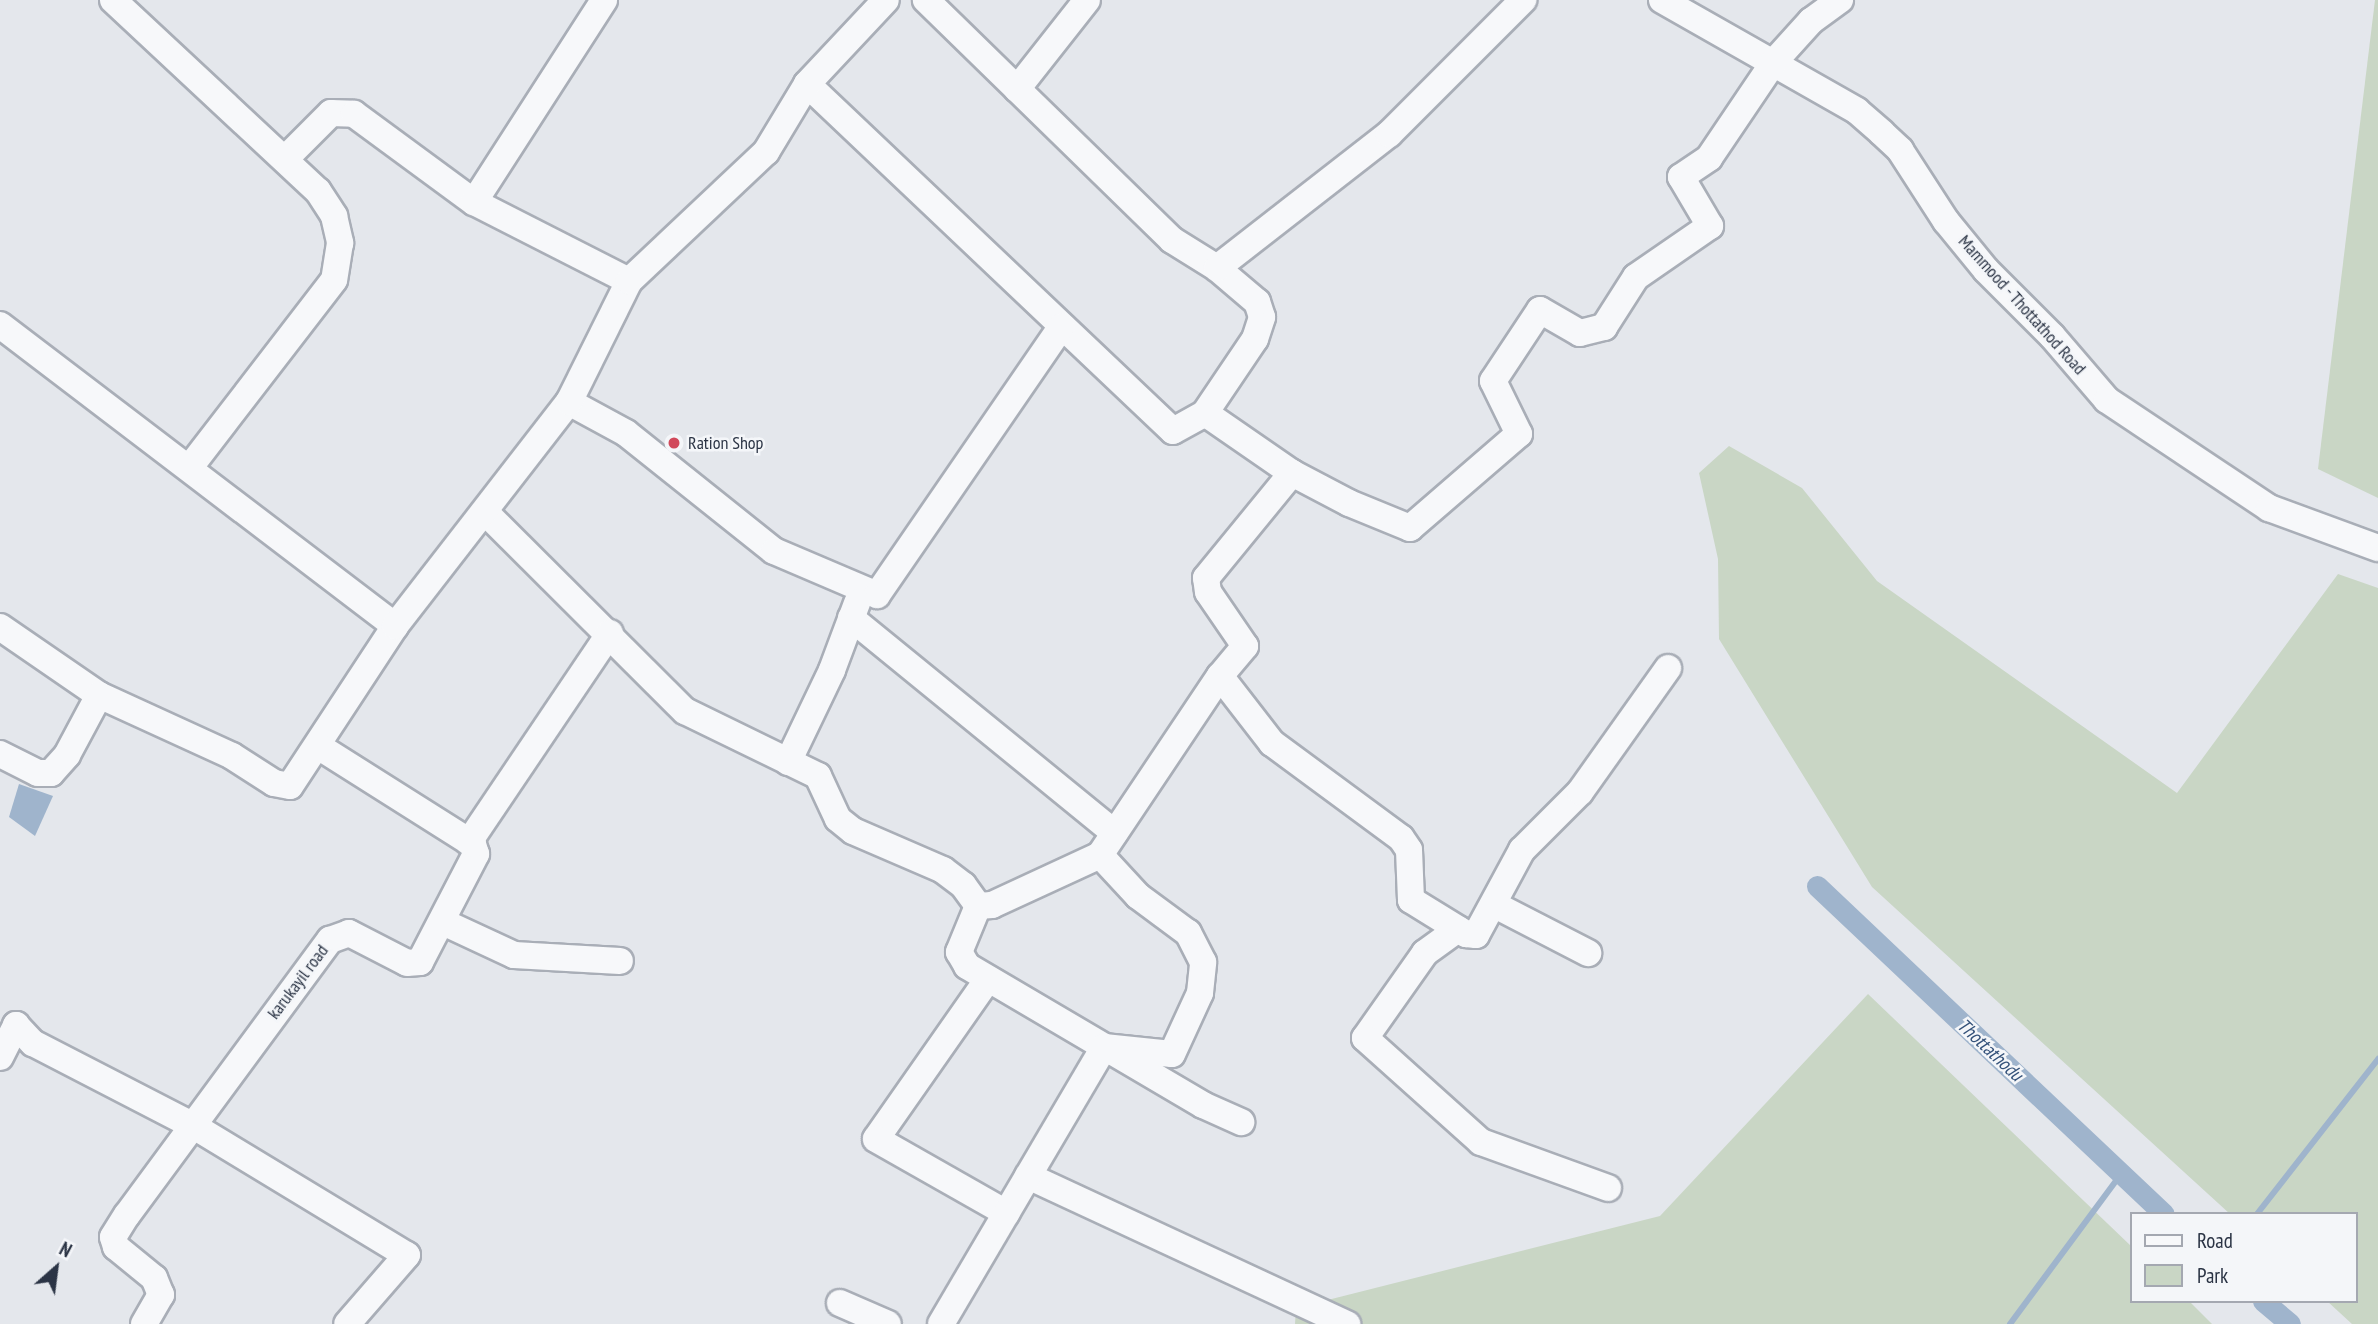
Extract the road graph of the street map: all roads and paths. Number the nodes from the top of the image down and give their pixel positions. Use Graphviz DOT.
graph roads {
  1 [pos="113,0"];
  2 [pos="604,0"];
  3 [pos="886,0"];
  4 [pos="926,0"];
  5 [pos="1087,0"];
  6 [pos="1523,0"];
  7 [pos="1662,0"];
  8 [pos="1840,0"];
  9 [pos="1773,63"];
  10 [pos="807,84"];
  11 [pos="1017,89"];
  12 [pos="285,159"];
  13 [pos="474,202"];
  14 [pos="1217,268"];
  15 [pos="629,281"];
  16 [pos="0,325"];
  17 [pos="1062,326"];
  18 [pos="569,402"];
  19 [pos="1205,413"];
  20 [pos="190,467"];
  21 [pos="1292,473"];
  22 [pos="485,512"];
  23 [pos="2378,548"];
  24 [pos="862,588"];
  25 [pos="851,618"];
  26 [pos="0,626"];
  27 [pos="395,626"];
  28 [pos="610,633"];
  29 [pos="1668,668"];
  30 [pos="1220,676"];
  31 [pos="99,695"];
  32 [pos="318,746"];
  33 [pos="0,754"];
  34 [pos="788,762"];
  35 [pos="469,842"];
  36 [pos="1107,844"];
  37 [pos="1495,905"];
  38 [pos="978,906"];
  39 [pos="443,922"];
  40 [pos="1458,929"];
  41 [pos="1588,953"];
  42 [pos="620,961"];
  43 [pos="988,979"];
  44 [pos="1104,1047"];
  45 [pos="0,1056"];
  46 [pos="1241,1122"];
  47 [pos="192,1125"];
  48 [pos="1028,1176"];
  49 [pos="1608,1188"];
  50 [pos="1006,1213"];
  51 [pos="840,1303"];
  52 [pos="144,1324"];
  53 [pos="347,1324"];
  54 [pos="888,1324"];
  55 [pos="941,1324"];
  56 [pos="1348,1324"];
  1 -- 12 [label="street"];
  2 -- 13 [label="street"];
  3 -- 10 [label="street"];
  4 -- 11 [label="street"];
  5 -- 11 [label="street"];
  6 -- 14 [label="street"];
  7 -- 9 [label="street, Mammood - Thottathod Road"];
  8 -- 9 [label="street"];
  9 -- 21 [label="street"];
  9 -- 23 [label="street, Mammood - Thottathod Road"];
  10 -- 15 [label="street"];
  10 -- 17 [label="street"];
  11 -- 14 [label="street"];
  12 -- 13 [label="street"];
  12 -- 20 [label="street"];
  13 -- 15 [label="street"];
  14 -- 19 [label="street"];
  15 -- 18 [label="street"];
  16 -- 20 [label="street"];
  17 -- 19 [label="street"];
  17 -- 24 [label="street"];
  18 -- 22 [label="street"];
  18 -- 24 [label="street"];
  19 -- 21 [label="street"];
  20 -- 27 [label="street"];
  21 -- 30 [label="street"];
  22 -- 27 [label="street"];
  22 -- 28 [label="street"];
  24 -- 25 [label="street"];
  25 -- 34 [label="street"];
  25 -- 36 [label="street"];
  26 -- 31 [label="street"];
  27 -- 32 [label="street"];
  28 -- 34 [label="street"];
  28 -- 35 [label="street"];
  29 -- 37 [label="street"];
  30 -- 36 [label="street"];
  30 -- 40 [label="street"];
  31 -- 32 [label="street"];
  31 -- 33 [label="street"];
  32 -- 35 [label="street"];
  34 -- 38 [label="street"];
  35 -- 39 [label="street, karukayil road"];
  36 -- 38 [label="street"];
  36 -- 44 [label="street"];
  37 -- 40 [label="street"];
  37 -- 41 [label="street"];
  38 -- 43 [label="street"];
  39 -- 42 [label="street"];
  39 -- 47 [label="street, karukayil road"];
  40 -- 49 [label="street"];
  43 -- 44 [label="street"];
  43 -- 50 [label="street"];
  44 -- 46 [label="street"];
  44 -- 48 [label="street"];
  45 -- 47 [label="street"];
  47 -- 52 [label="street, karukayil road"];
  47 -- 53 [label="street"];
  48 -- 50 [label="street"];
  48 -- 56 [label="street"];
  50 -- 55 [label="street"];
  51 -- 54 [label="street"];
}
